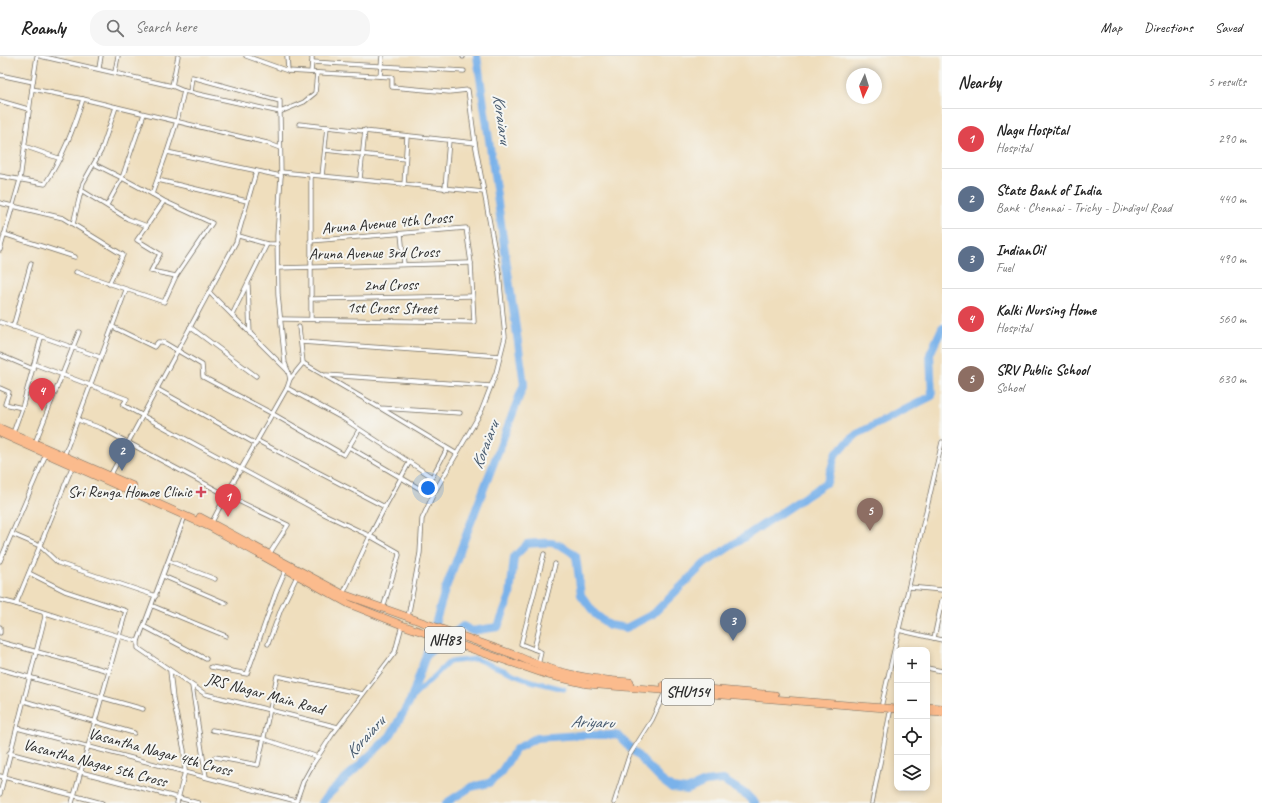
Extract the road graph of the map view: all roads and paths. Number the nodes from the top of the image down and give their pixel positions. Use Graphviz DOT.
graph roads {
  1 [pos="37,56"];
  2 [pos="40,56"];
  3 [pos="100,56"];
  4 [pos="118,56"];
  5 [pos="178,56"];
  6 [pos="246,56"];
  7 [pos="287,56"];
  8 [pos="312,56"];
  9 [pos="382,56"];
  10 [pos="312,62"];
  11 [pos="381,66"];
  12 [pos="98,68"];
  13 [pos="288,71"];
  14 [pos="464,71"];
  15 [pos="115,72"];
  16 [pos="312,72"];
  17 [pos="317,73"];
  18 [pos="0,75"];
  19 [pos="380,76"];
  20 [pos="33,82"];
  21 [pos="172,86"];
  22 [pos="32,88"];
  23 [pos="184,91"];
  24 [pos="190,92"];
  25 [pos="84,99"];
  26 [pos="0,101"];
  27 [pos="116,107"];
  28 [pos="28,109"];
  29 [pos="280,112"];
  30 [pos="144,114"];
  31 [pos="177,121"];
  32 [pos="299,124"];
  33 [pos="327,128"];
  34 [pos="365,130"];
  35 [pos="406,136"];
  36 [pos="449,140"];
  37 [pos="475,143"];
  38 [pos="24,146"];
  39 [pos="280,148"];
  40 [pos="325,150"];
  41 [pos="167,152"];
  42 [pos="363,155"];
  43 [pos="61,159"];
  44 [pos="405,159"];
  45 [pos="94,164"];
  46 [pos="256,172"];
  47 [pos="281,174"];
  48 [pos="311,175"];
  49 [pos="0,176"];
  50 [pos="322,176"];
  51 [pos="122,178"];
  52 [pos="360,179"];
  53 [pos="20,180"];
  54 [pos="158,180"];
  55 [pos="404,184"];
  56 [pos="445,189"];
  57 [pos="81,190"];
  58 [pos="484,192"];
  59 [pos="152,194"];
  60 [pos="164,201"];
  61 [pos="247,202"];
  62 [pos="0,203"];
  63 [pos="107,205"];
  64 [pos="13,206"];
  65 [pos="73,224"];
  66 [pos="147,226"];
  67 [pos="401,234"];
  68 [pos="2,236"];
  69 [pos="239,236"];
  70 [pos="310,241"];
  71 [pos="267,244"];
  72 [pos="278,244"];
  73 [pos="0,250"];
  74 [pos="75,258"];
  75 [pos="31,263"];
  76 [pos="470,263"];
  77 [pos="404,264"];
  78 [pos="311,267"];
  79 [pos="278,268"];
  80 [pos="76,272"];
  81 [pos="176,276"];
  82 [pos="248,283"];
  83 [pos="109,284"];
  84 [pos="126,290"];
  85 [pos="209,292"];
  86 [pos="472,296"];
  87 [pos="310,299"];
  88 [pos="232,315"];
  89 [pos="281,319"];
  90 [pos="311,319"];
  91 [pos="0,322"];
  92 [pos="13,327"];
  93 [pos="112,327"];
  94 [pos="190,327"];
  95 [pos="299,327"];
  96 [pos="79,332"];
  97 [pos="250,334"];
  98 [pos="41,338"];
  99 [pos="301,342"];
  100 [pos="72,348"];
  101 [pos="178,351"];
  102 [pos="0,355"];
  103 [pos="500,356"];
  104 [pos="100,358"];
  105 [pos="303,363"];
  106 [pos="33,366"];
  107 [pos="288,371"];
  108 [pos="63,374"];
  109 [pos="324,375"];
  110 [pos="256,376"];
  111 [pos="290,379"];
  112 [pos="92,385"];
  113 [pos="491,386"];
  114 [pos="0,388"];
  115 [pos="287,388"];
  116 [pos="157,389"];
  117 [pos="22,408"];
  118 [pos="380,408"];
  119 [pos="460,413"];
  120 [pos="273,414"];
  121 [pos="143,415"];
  122 [pos="78,420"];
  123 [pos="0,428"];
  124 [pos="359,430"];
  125 [pos="0,433"];
  126 [pos="13,433"];
  127 [pos="129,442"];
  128 [pos="257,442"];
  129 [pos="942,442"];
  130 [pos="35,443"];
  131 [pos="349,447"];
  132 [pos="447,449"];
  133 [pos="46,453"];
  134 [pos="457,454"];
  135 [pos="64,456"];
  136 [pos="74,463"];
  137 [pos="409,463"];
  138 [pos="242,468"];
  139 [pos="110,476"];
  140 [pos="432,477"];
  141 [pos="401,478"];
  142 [pos="226,495"];
  143 [pos="385,507"];
  144 [pos="185,515"];
  145 [pos="211,524"];
  146 [pos="12,534"];
  147 [pos="370,536"];
  148 [pos="40,546"];
  149 [pos="270,553"];
  150 [pos="544,554"];
  151 [pos="0,561"];
  152 [pos="169,561"];
  153 [pos="555,564"];
  154 [pos="288,566"];
  155 [pos="29,573"];
  156 [pos="297,575"];
  157 [pos="163,576"];
  158 [pos="215,579"];
  159 [pos="908,587"];
  160 [pos="942,590"];
  161 [pos="343,594"];
  162 [pos="156,596"];
  163 [pos="0,600"];
  164 [pos="942,600"];
  165 [pos="226,603"];
  166 [pos="16,604"];
  167 [pos="153,606"];
  168 [pos="383,608"];
  169 [pos="44,613"];
  170 [pos="410,618"];
  171 [pos="405,625"];
  172 [pos="145,627"];
  173 [pos="0,628"];
  174 [pos="898,630"];
  175 [pos="0,633"];
  176 [pos="226,636"];
  177 [pos="119,637"];
  178 [pos="934,638"];
  179 [pos="942,640"];
  180 [pos="138,641"];
  181 [pos="0,642"];
  182 [pos="268,644"];
  183 [pos="534,649"];
  184 [pos="36,652"];
  185 [pos="483,653"];
  186 [pos="206,659"];
  187 [pos="892,660"];
  188 [pos="538,666"];
  189 [pos="211,667"];
  190 [pos="0,669"];
  191 [pos="930,669"];
  192 [pos="110,671"];
  193 [pos="170,671"];
  194 [pos="942,671"];
  195 [pos="30,678"];
  196 [pos="192,686"];
  197 [pos="666,688"];
  198 [pos="363,694"];
  199 [pos="103,696"];
  200 [pos="24,701"];
  201 [pos="882,703"];
  202 [pos="894,707"];
  203 [pos="894,707"];
  204 [pos="930,707"];
  205 [pos="942,708"];
  206 [pos="143,709"];
  207 [pos="271,709"];
  208 [pos="894,711"];
  209 [pos="930,712"];
  210 [pos="942,713"];
  211 [pos="94,720"];
  212 [pos="338,727"];
  213 [pos="17,728"];
  214 [pos="212,730"];
  215 [pos="134,733"];
  216 [pos="264,740"];
  217 [pos="87,745"];
  218 [pos="10,753"];
  219 [pos="215,757"];
  220 [pos="318,757"];
  221 [pos="81,771"];
  222 [pos="185,771"];
  223 [pos="2,776"];
  224 [pos="206,777"];
  225 [pos="0,794"];
  226 [pos="74,796"];
  227 [pos="178,798"];
  228 [pos="296,802"];
  229 [pos="72,803"];
  230 [pos="102,803"];
  231 [pos="177,803"];
  232 [pos="198,803"];
  233 [pos="614,803"];
  234 [pos="872,803"];
  1 -- 20 [label="street"];
  2 -- 12 [label="street"];
  3 -- 12 [label="street"];
  4 -- 15 [label="street"];
  5 -- 21 [label="street"];
  6 -- 13 [label="street"];
  7 -- 13 [label="street"];
  8 -- 10 [label="street"];
  9 -- 11 [label="street"];
  10 -- 11 [label="street"];
  10 -- 16 [label="street"];
  11 -- 14 [label="street"];
  11 -- 19 [label="street"];
  12 -- 15 [label="street"];
  13 -- 16 [label="street"];
  15 -- 21 [label="street"];
  16 -- 17 [label="street"];
  17 -- 19 [label="street"];
  17 -- 29 [label="street"];
  18 -- 20 [label="street"];
  19 -- 37 [label="street"];
  20 -- 22 [label="street"];
  21 -- 23 [label="street"];
  22 -- 25 [label="street"];
  22 -- 28 [label="street"];
  23 -- 24 [label="street"];
  23 -- 31 [label="street"];
  24 -- 29 [label="street"];
  24 -- 29 [label="street"];
  25 -- 27 [label="street"];
  25 -- 43 [label="street"];
  26 -- 28 [label="street"];
  27 -- 30 [label="street"];
  27 -- 45 [label="street"];
  28 -- 38 [label="street"];
  29 -- 39 [label="street"];
  30 -- 31 [label="street"];
  30 -- 51 [label="street"];
  31 -- 39 [label="street"];
  31 -- 41 [label="street"];
  32 -- 33 [label="street"];
  33 -- 34 [label="street"];
  33 -- 40 [label="street"];
  34 -- 35 [label="street"];
  34 -- 42 [label="street"];
  35 -- 36 [label="street"];
  35 -- 44 [label="street"];
  36 -- 37 [label="street"];
  36 -- 56 [label="street"];
  37 -- 58 [label="street"];
  38 -- 43 [label="street"];
  38 -- 53 [label="street"];
  39 -- 47 [label="street"];
  40 -- 42 [label="street"];
  40 -- 50 [label="street"];
  41 -- 46 [label="street"];
  41 -- 54 [label="street"];
  42 -- 44 [label="street"];
  42 -- 52 [label="street"];
  43 -- 53 [label="street"];
  44 -- 55 [label="street"];
  45 -- 51 [label="street"];
  45 -- 57 [label="street"];
  46 -- 47 [label="street"];
  46 -- 61 [label="street"];
  47 -- 48 [label="street"];
  47 -- 72 [label="street"];
  48 -- 50 [label="street"];
  48 -- 70 [label="street"];
  49 -- 53 [label="street"];
  50 -- 52 [label="street"];
  51 -- 59 [label="street"];
  51 -- 63 [label="street"];
  52 -- 55 [label="street"];
  53 -- 64 [label="street"];
  54 -- 59 [label="street"];
  54 -- 61 [label="street"];
  55 -- 56 [label="street"];
  56 -- 58 [label="street"];
  57 -- 63 [label="street"];
  57 -- 65 [label="street"];
  58 -- 103 [label="street"];
  59 -- 60 [label="street"];
  60 -- 66 [label="street"];
  60 -- 81 [label="street"];
  61 -- 69 [label="street"];
  62 -- 64 [label="street"];
  63 -- 66 [label="street"];
  64 -- 65 [label="street"];
  64 -- 68 [label="street"];
  65 -- 83 [label="street"];
  66 -- 81 [label="street"];
  67 -- 70 [label="street, Aruna Avenue 4th Cross"];
  67 -- 76 [label="street, Aruna Avenue 4th Cross"];
  67 -- 77 [label="street"];
  68 -- 73 [label="street"];
  68 -- 74 [label="street"];
  69 -- 71 [label="street"];
  69 -- 85 [label="street"];
  70 -- 78 [label="street"];
  71 -- 72 [label="street"];
  71 -- 82 [label="street"];
  72 -- 79 [label="street"];
  75 -- 92 [label="street"];
  76 -- 77 [label="street, Aruna Avenue 3rd Cross"];
  76 -- 86 [label="street"];
  77 -- 78 [label="street, Aruna Avenue 3rd Cross"];
  78 -- 79 [label="street, Aruna Avenue 3rd Cross"];
  78 -- 87 [label="street"];
  79 -- 89 [label="street"];
  80 -- 83 [label="street"];
  81 -- 84 [label="street"];
  82 -- 88 [label="street"];
  82 -- 97 [label="street"];
  83 -- 84 [label="street"];
  84 -- 93 [label="street"];
  85 -- 88 [label="street"];
  85 -- 94 [label="street"];
  86 -- 87 [label="street, 2nd Cross"];
  86 -- 90 [label="street, 1st Cross Street"];
  87 -- 90 [label="street"];
  88 -- 97 [label="street"];
  89 -- 90 [label="street, 1st Cross Street"];
  89 -- 107 [label="street"];
  91 -- 92 [label="street"];
  92 -- 98 [label="street"];
  93 -- 101 [label="street"];
  93 -- 104 [label="street"];
  94 -- 101 [label="street"];
  94 -- 110 [label="street"];
  95 -- 99 [label="street"];
  96 -- 100 [label="street"];
  97 -- 107 [label="street"];
  98 -- 100 [label="street"];
  98 -- 106 [label="street"];
  99 -- 103 [label="street"];
  99 -- 105 [label="street"];
  100 -- 104 [label="street"];
  100 -- 108 [label="street"];
  101 -- 116 [label="street"];
  101 -- 120 [label="street"];
  102 -- 106 [label="street"];
  103 -- 113 [label="street"];
  104 -- 112 [label="street"];
  105 -- 109 [label="street"];
  105 -- 111 [label="street"];
  106 -- 108 [label="street"];
  106 -- 117 [label="street"];
  107 -- 111 [label="street"];
  108 -- 112 [label="street"];
  108 -- 130 [label="street"];
  109 -- 113 [label="street"];
  109 -- 118 [label="street"];
  111 -- 115 [label="street"];
  112 -- 121 [label="street"];
  112 -- 122 [label="street"];
  113 -- 134 [label="street"];
  114 -- 117 [label="street"];
  115 -- 120 [label="street"];
  115 -- 124 [label="street"];
  116 -- 121 [label="street"];
  116 -- 128 [label="street"];
  117 -- 126 [label="street"];
  118 -- 119 [label="street"];
  118 -- 132 [label="street"];
  120 -- 128 [label="street"];
  120 -- 131 [label="street"];
  121 -- 127 [label="street"];
  121 -- 138 [label="street"];
  122 -- 127 [label="street"];
  122 -- 135 [label="street"];
  123 -- 126 [label="highway, NH83"];
  124 -- 131 [label="street"];
  124 -- 137 [label="street"];
  125 -- 133 [label="highway, NH83"];
  126 -- 130 [label="highway, NH83"];
  127 -- 139 [label="street"];
  127 -- 142 [label="street"];
  128 -- 138 [label="street"];
  128 -- 143 [label="street"];
  129 -- 159 [label="street"];
  130 -- 135 [label="highway, NH83"];
  131 -- 141 [label="street"];
  132 -- 134 [label="street"];
  132 -- 140 [label="street"];
  133 -- 136 [label="highway, NH83"];
  133 -- 146 [label="street"];
  134 -- 170 [label="street"];
  135 -- 136 [label="highway, NH83"];
  136 -- 139 [label="highway, NH83"];
  136 -- 144 [label="highway, NH83"];
  136 -- 148 [label="street"];
  137 -- 140 [label="street"];
  137 -- 141 [label="street"];
  138 -- 142 [label="street"];
  138 -- 147 [label="street"];
  139 -- 145 [label="highway, NH83"];
  140 -- 141 [label="street"];
  141 -- 143 [label="street"];
  142 -- 145 [label="street"];
  142 -- 149 [label="street"];
  143 -- 147 [label="street"];
  144 -- 145 [label="highway, NH83"];
  144 -- 152 [label="street"];
  145 -- 149 [label="highway, NH83"];
  145 -- 154 [label="highway, NH83"];
  146 -- 148 [label="street"];
  146 -- 151 [label="street"];
  147 -- 161 [label="street"];
  147 -- 168 [label="street"];
  148 -- 155 [label="street"];
  148 -- 162 [label="street"];
  149 -- 154 [label="highway, NH83"];
  150 -- 183 [label="street"];
  152 -- 157 [label="street"];
  152 -- 158 [label="street"];
  153 -- 183 [label="street"];
  154 -- 156 [label="highway, NH83"];
  154 -- 161 [label="highway, NH83"];
  154 -- 189 [label="street"];
  155 -- 166 [label="street"];
  155 -- 177 [label="street"];
  156 -- 171 [label="highway, NH83"];
  156 -- 182 [label="street"];
  157 -- 162 [label="street"];
  157 -- 165 [label="street"];
  159 -- 160 [label="street"];
  159 -- 174 [label="street"];
  161 -- 168 [label="highway, NH83"];
  162 -- 167 [label="street"];
  163 -- 166 [label="street"];
  164 -- 178 [label="street"];
  166 -- 169 [label="street"];
  167 -- 172 [label="street"];
  167 -- 176 [label="street"];
  168 -- 170 [label="highway, NH83"];
  169 -- 177 [label="street"];
  169 -- 184 [label="street"];
  170 -- 188 [label="highway, NH83"];
  171 -- 185 [label="highway, NH83"];
  171 -- 198 [label="street"];
  172 -- 180 [label="street"];
  172 -- 186 [label="street"];
  173 -- 175 [label="street"];
  174 -- 178 [label="street"];
  174 -- 187 [label="street"];
  177 -- 180 [label="street"];
  177 -- 192 [label="street"];
  178 -- 179 [label="street"];
  180 -- 193 [label="street, JRS Nagar Main Road"];
  181 -- 184 [label="street"];
  183 -- 188 [label="street"];
  184 -- 192 [label="street"];
  184 -- 195 [label="street"];
  185 -- 197 [label="highway, SHU154"];
  187 -- 201 [label="street"];
  188 -- 197 [label="highway, NH83"];
  190 -- 195 [label="street"];
  191 -- 194 [label="street"];
  192 -- 199 [label="street"];
  193 -- 196 [label="street, JRS Nagar Main Road"];
  193 -- 222 [label="street"];
  195 -- 199 [label="street"];
  195 -- 200 [label="street"];
  196 -- 207 [label="street, JRS Nagar Main Road"];
  196 -- 224 [label="street"];
  197 -- 201 [label="highway, NH83"];
  197 -- 202 [label="highway, SHU154"];
  197 -- 233 [label="street"];
  198 -- 207 [label="street"];
  198 -- 212 [label="street"];
  199 -- 206 [label="street"];
  199 -- 211 [label="street"];
  200 -- 211 [label="street"];
  200 -- 213 [label="street"];
  201 -- 203 [label="highway, NH83"];
  204 -- 205 [label="highway"];
  207 -- 212 [label="street, JRS Nagar Main Road"];
  207 -- 216 [label="street"];
  208 -- 234 [label="street"];
  209 -- 210 [label="highway"];
  211 -- 215 [label="street"];
  211 -- 217 [label="street"];
  212 -- 220 [label="street"];
  213 -- 217 [label="street, Vasantha Nagar 4th Cross"];
  213 -- 218 [label="street"];
  214 -- 216 [label="street"];
  216 -- 219 [label="street"];
  216 -- 220 [label="street"];
  217 -- 221 [label="street"];
  217 -- 222 [label="street, Vasantha Nagar 4th Cross"];
  218 -- 221 [label="street, Vasantha Nagar 5th Cross"];
  218 -- 223 [label="street"];
  220 -- 228 [label="street"];
  221 -- 226 [label="street"];
  221 -- 227 [label="street, Vasantha Nagar 5th Cross"];
  222 -- 224 [label="street, Vasantha Nagar 4th Cross"];
  222 -- 227 [label="street"];
  223 -- 225 [label="street"];
  223 -- 226 [label="street"];
  224 -- 228 [label="street, Vasantha Nagar 4th Cross"];
  226 -- 229 [label="street"];
  226 -- 230 [label="street"];
  227 -- 231 [label="street"];
  227 -- 232 [label="street, Vasantha Nagar 5th Cross"];
}
